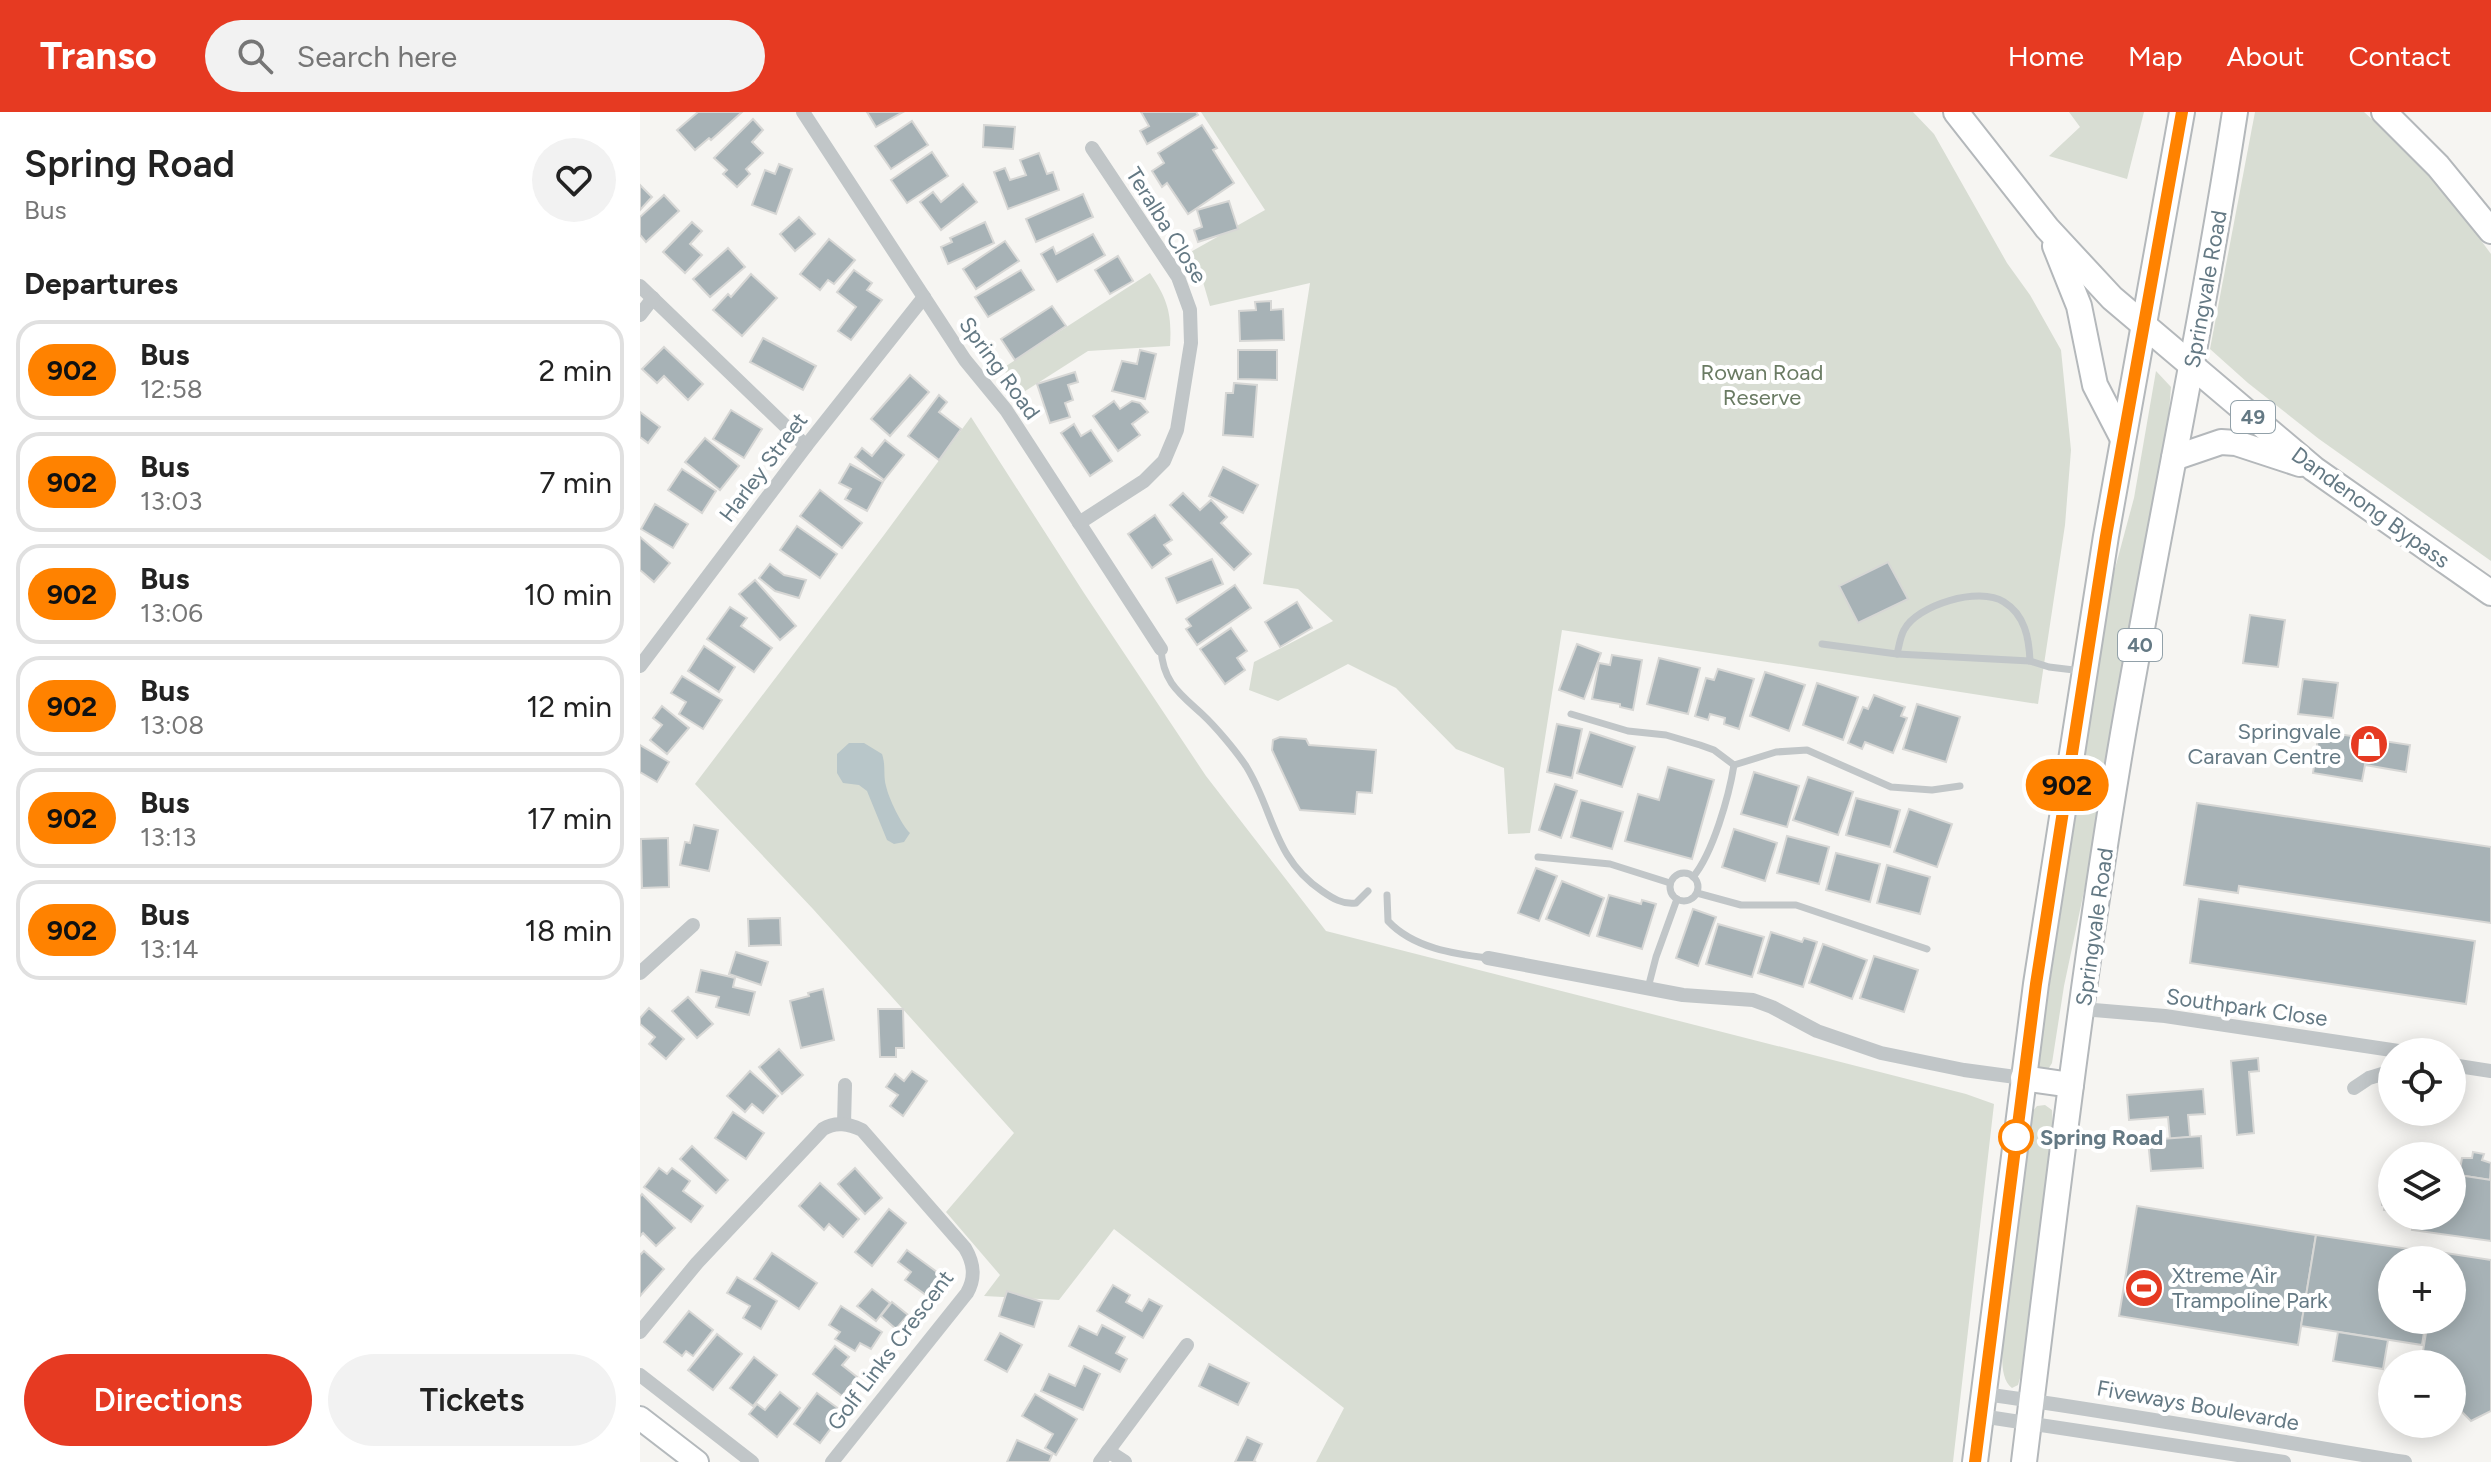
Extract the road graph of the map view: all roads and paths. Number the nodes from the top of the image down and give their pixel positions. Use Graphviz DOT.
graph roads {
  1 [pos="803,112"];
  2 [pos="1956,112"];
  3 [pos="2182,112"];
  4 [pos="2235,112"];
  5 [pos="2384,112"];
  6 [pos="1092,148"];
  7 [pos="2047,228"];
  8 [pos="2491,231"];
  9 [pos="640,286"];
  10 [pos="924,297"];
  11 [pos="653,298"];
  12 [pos="640,315"];
  13 [pos="2143,323"];
  14 [pos="2192,365"];
  15 [pos="2123,439"];
  16 [pos="806,446"];
  17 [pos="2174,458"];
  18 [pos="2314,469"];
  19 [pos="1079,523"];
  20 [pos="2491,593"];
  21 [pos="1822,644"];
  22 [pos="1161,649"];
  23 [pos="1897,654"];
  24 [pos="2030,661"];
  25 [pos="640,666"];
  26 [pos="2085,672"];
  27 [pos="1571,714"];
  28 [pos="1734,765"];
  29 [pos="1960,786"];
  30 [pos="1538,857"];
  31 [pos="1693,877"];
  32 [pos="1670,883"];
  33 [pos="1368,891"];
  34 [pos="1697,893"];
  35 [pos="1387,895"];
  36 [pos="1677,899"];
  37 [pos="693,925"];
  38 [pos="1927,949"];
  39 [pos="1488,958"];
  40 [pos="640,973"];
  41 [pos="1648,989"];
  42 [pos="2082,1009"];
  43 [pos="2378,1048"];
  44 [pos="2466,1067"];
  45 [pos="2491,1071"];
  46 [pos="2378,1075"];
  47 [pos="2023,1078"];
  48 [pos="845,1085"];
  49 [pos="2071,1085"];
  50 [pos="2354,1088"];
  51 [pos="844,1124"];
  52 [pos="640,1332"];
  53 [pos="1187,1345"];
  54 [pos="640,1375"];
  55 [pos="1982,1405"];
  56 [pos="2030,1412"];
  57 [pos="640,1418"];
  58 [pos="1104,1456"];
  59 [pos="2333,1456"];
  60 [pos="697,1462"];
  61 [pos="752,1462"];
  62 [pos="832,1462"];
  63 [pos="1125,1462"];
  64 [pos="1975,1462"];
  65 [pos="2024,1462"];
  66 [pos="2284,1462"];
  67 [pos="2405,1462"];
  1 -- 10 [label="street, Spring Road"];
  2 -- 7 [label="highway, 49"];
  3 -- 13 [label="highway, 40"];
  4 -- 14 [label="highway, Springvale Road / 40"];
  5 -- 8 [label="highway"];
  6 -- 19 [label="street, Teralba Close"];
  7 -- 13 [label="highway, 49"];
  7 -- 15 [label="highway"];
  9 -- 11 [label="street"];
  10 -- 16 [label="street, Harley Street"];
  10 -- 19 [label="street, Spring Road"];
  11 -- 12 [label="street"];
  11 -- 16 [label="street"];
  13 -- 14 [label="highway, Dandenong Bypass / 49"];
  13 -- 15 [label="highway, 40"];
  14 -- 17 [label="highway, Springvale Road / 40"];
  14 -- 18 [label="highway, Dandenong Bypass / 49"];
  15 -- 26 [label="highway, 40"];
  16 -- 25 [label="street, Harley Street"];
  17 -- 18 [label="highway"];
  17 -- 42 [label="highway, Springvale Road / 40"];
  18 -- 20 [label="highway, Dandenong Bypass / 49"];
  19 -- 22 [label="street, Spring Road"];
  21 -- 23 [label="lane"];
  22 -- 33 [label="lane"];
  23 -- 24 [label="lane"];
  23 -- 24 [label="lane"];
  24 -- 26 [label="lane"];
  26 -- 47 [label="highway, 40"];
  27 -- 28 [label="lane"];
  28 -- 29 [label="lane"];
  28 -- 31 [label="lane"];
  30 -- 32 [label="lane"];
  31 -- 32 [label="lane"];
  31 -- 34 [label="lane"];
  32 -- 36 [label="lane"];
  34 -- 36 [label="lane"];
  34 -- 38 [label="lane"];
  35 -- 39 [label="lane"];
  36 -- 41 [label="lane"];
  37 -- 40 [label="street"];
  39 -- 41 [label="street"];
  41 -- 47 [label="street"];
  42 -- 43 [label="street, Southpark Close"];
  42 -- 49 [label="highway, Springvale Road / 40"];
  44 -- 45 [label="street"];
  46 -- 50 [label="street"];
  47 -- 49 [label="highway"];
  47 -- 55 [label="highway, 40"];
  48 -- 51 [label="street"];
  49 -- 56 [label="highway, Springvale Road / 40"];
  51 -- 52 [label="street"];
  51 -- 62 [label="street, Golf Links Crescent"];
  53 -- 58 [label="street"];
  54 -- 61 [label="street"];
  55 -- 56 [label="street, Fiveways Boulevarde"];
  55 -- 56 [label="street, Fiveways Boulevarde"];
  55 -- 64 [label="highway, 40"];
  56 -- 59 [label="street, Fiveways Boulevarde"];
  56 -- 65 [label="highway, Springvale Road / 40"];
  56 -- 66 [label="street, Fiveways Boulevarde"];
  57 -- 60 [label="main road"];
  58 -- 63 [label="street"];
  59 -- 67 [label="street, Fiveways Boulevarde"];
}
